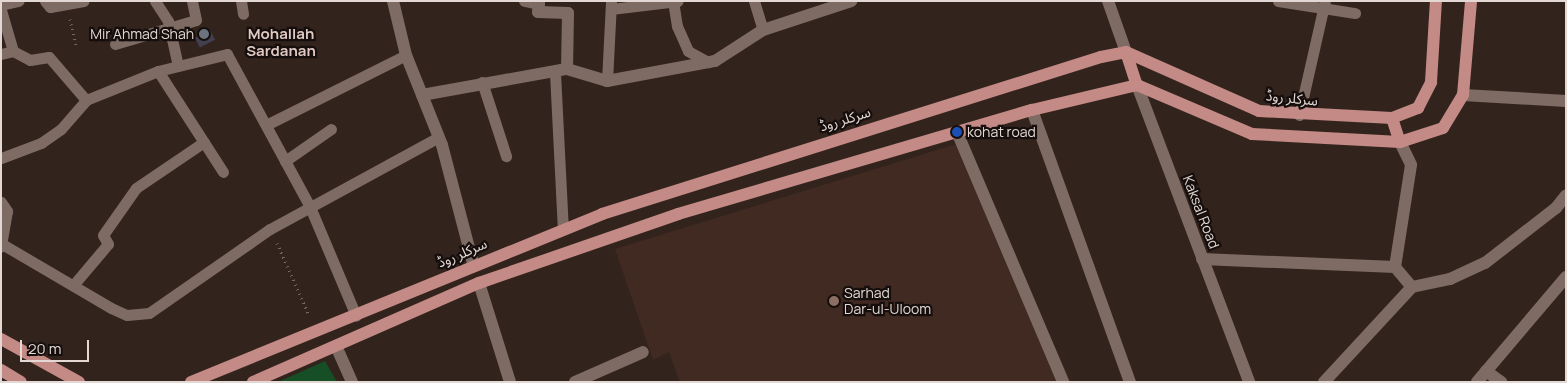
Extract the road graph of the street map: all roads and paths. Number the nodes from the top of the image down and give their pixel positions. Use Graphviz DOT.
graph roads {
  1 [pos="19,1"];
  2 [pos="45,1"];
  3 [pos="83,1"];
  4 [pos="155,1"];
  5 [pos="192,1"];
  6 [pos="242,1"];
  7 [pos="393,1"];
  8 [pos="525,1"];
  9 [pos="754,1"];
  10 [pos="851,1"];
  11 [pos="1108,1"];
  12 [pos="1278,1"];
  13 [pos="1436,1"];
  14 [pos="1471,1"];
  15 [pos="675,2"];
  16 [pos="67,4"];
  17 [pos="1,5"];
  18 [pos="611,5"];
  19 [pos="1325,6"];
  20 [pos="1,10"];
  21 [pos="1355,13"];
  22 [pos="244,14"];
  23 [pos="169,26"];
  24 [pos="763,30"];
  25 [pos="115,44"];
  26 [pos="76,46"];
  27 [pos="7,52"];
  28 [pos="1126,52"];
  29 [pos="406,55"];
  30 [pos="708,62"];
  31 [pos="178,66"];
  32 [pos="158,71"];
  33 [pos="561,71"];
  34 [pos="607,81"];
  35 [pos="482,82"];
  36 [pos="1137,85"];
  37 [pos="422,95"];
  38 [pos="1462,95"];
  39 [pos="86,100"];
  40 [pos="1566,101"];
  41 [pos="1032,110"];
  42 [pos="1300,114"];
  43 [pos="1392,118"];
  44 [pos="268,124"];
  45 [pos="331,129"];
  46 [pos="957,132"];
  47 [pos="439,137"];
  48 [pos="204,142"];
  49 [pos="1400,142"];
  50 [pos="506,156"];
  51 [pos="1,158"];
  52 [pos="285,161"];
  53 [pos="224,172"];
  54 [pos="1566,195"];
  55 [pos="1,202"];
  56 [pos="310,207"];
  57 [pos="270,229"];
  58 [pos="563,229"];
  59 [pos="2,245"];
  60 [pos="1202,259"];
  61 [pos="473,263"];
  62 [pos="1395,266"];
  63 [pos="1566,277"];
  64 [pos="75,283"];
  65 [pos="479,283"];
  66 [pos="1412,288"];
  67 [pos="356,316"];
  68 [pos="317,333"];
  69 [pos="1,339"];
  70 [pos="336,346"];
  71 [pos="643,352"];
  72 [pos="1,370"];
  73 [pos="1486,370"];
  74 [pos="21,382"];
  75 [pos="79,382"];
  76 [pos="190,382"];
  77 [pos="253,382"];
  78 [pos="352,382"];
  79 [pos="510,382"];
  80 [pos="575,382"];
  81 [pos="1063,382"];
  82 [pos="1130,382"];
  83 [pos="1249,382"];
  84 [pos="1324,382"];
  85 [pos="1477,382"];
  86 [pos="1501,382"];
  1 -- 17 [label="lane"];
  2 -- 16 [label="lane"];
  3 -- 16 [label="lane"];
  4 -- 23 [label="lane"];
  5 -- 23 [label="lane"];
  6 -- 22 [label="lane"];
  7 -- 29 [label="street"];
  8 -- 33 [label="street"];
  9 -- 24 [label="lane"];
  10 -- 24 [label="street"];
  11 -- 28 [label="street"];
  12 -- 19 [label="lane"];
  13 -- 43 [label="main road, سرکلر روڈ"];
  14 -- 38 [label="main road"];
  15 -- 18 [label="lane"];
  15 -- 30 [label="lane"];
  16 -- 26 [label="path"];
  18 -- 34 [label="lane"];
  19 -- 21 [label="lane"];
  19 -- 42 [label="lane"];
  20 -- 27 [label="lane"];
  23 -- 25 [label="lane"];
  23 -- 31 [label="lane"];
  24 -- 30 [label="street"];
  27 -- 39 [label="lane"];
  28 -- 36 [label="main road, Kaksal Road"];
  28 -- 42 [label="main road, سرکلر روڈ"];
  28 -- 58 [label="main road, سرکلر روڈ"];
  29 -- 37 [label="street"];
  29 -- 44 [label="lane"];
  30 -- 34 [label="street"];
  31 -- 32 [label="lane"];
  31 -- 44 [label="lane"];
  32 -- 39 [label="lane"];
  32 -- 48 [label="lane"];
  33 -- 34 [label="street"];
  33 -- 35 [label="street"];
  33 -- 58 [label="lane"];
  35 -- 37 [label="street"];
  35 -- 50 [label="lane"];
  36 -- 41 [label="main road"];
  36 -- 49 [label="main road"];
  36 -- 60 [label="street, Kaksal Road"];
  37 -- 47 [label="street"];
  38 -- 40 [label="street"];
  38 -- 49 [label="main road"];
  39 -- 51 [label="lane"];
  41 -- 46 [label="main road"];
  41 -- 82 [label="street"];
  42 -- 43 [label="main road, سرکلر روڈ"];
  43 -- 49 [label="main road"];
  44 -- 52 [label="lane"];
  45 -- 52 [label="lane"];
  46 -- 65 [label="main road"];
  46 -- 81 [label="street"];
  47 -- 56 [label="lane"];
  47 -- 61 [label="street"];
  48 -- 53 [label="lane"];
  48 -- 64 [label="lane"];
  49 -- 62 [label="street"];
  52 -- 56 [label="lane"];
  54 -- 66 [label="street"];
  55 -- 59 [label="lane"];
  56 -- 57 [label="lane"];
  56 -- 67 [label="lane"];
  57 -- 64 [label="lane"];
  57 -- 68 [label="path"];
  58 -- 61 [label="main road, سرکلر روڈ"];
  59 -- 64 [label="lane"];
  60 -- 62 [label="street"];
  60 -- 83 [label="street, Kaksal Road"];
  61 -- 65 [label="main road"];
  61 -- 67 [label="main road, سرکلر روڈ"];
  62 -- 66 [label="street"];
  63 -- 73 [label="street"];
  65 -- 70 [label="main road"];
  65 -- 79 [label="street"];
  66 -- 84 [label="street"];
  67 -- 68 [label="main road, سرکلر روڈ"];
  68 -- 76 [label="main road, سرکلر روڈ"];
  69 -- 75 [label="main road"];
  70 -- 77 [label="main road"];
  70 -- 78 [label="street"];
  71 -- 80 [label="street"];
  72 -- 74 [label="main road"];
  73 -- 85 [label="street"];
  73 -- 86 [label="street"];
}
